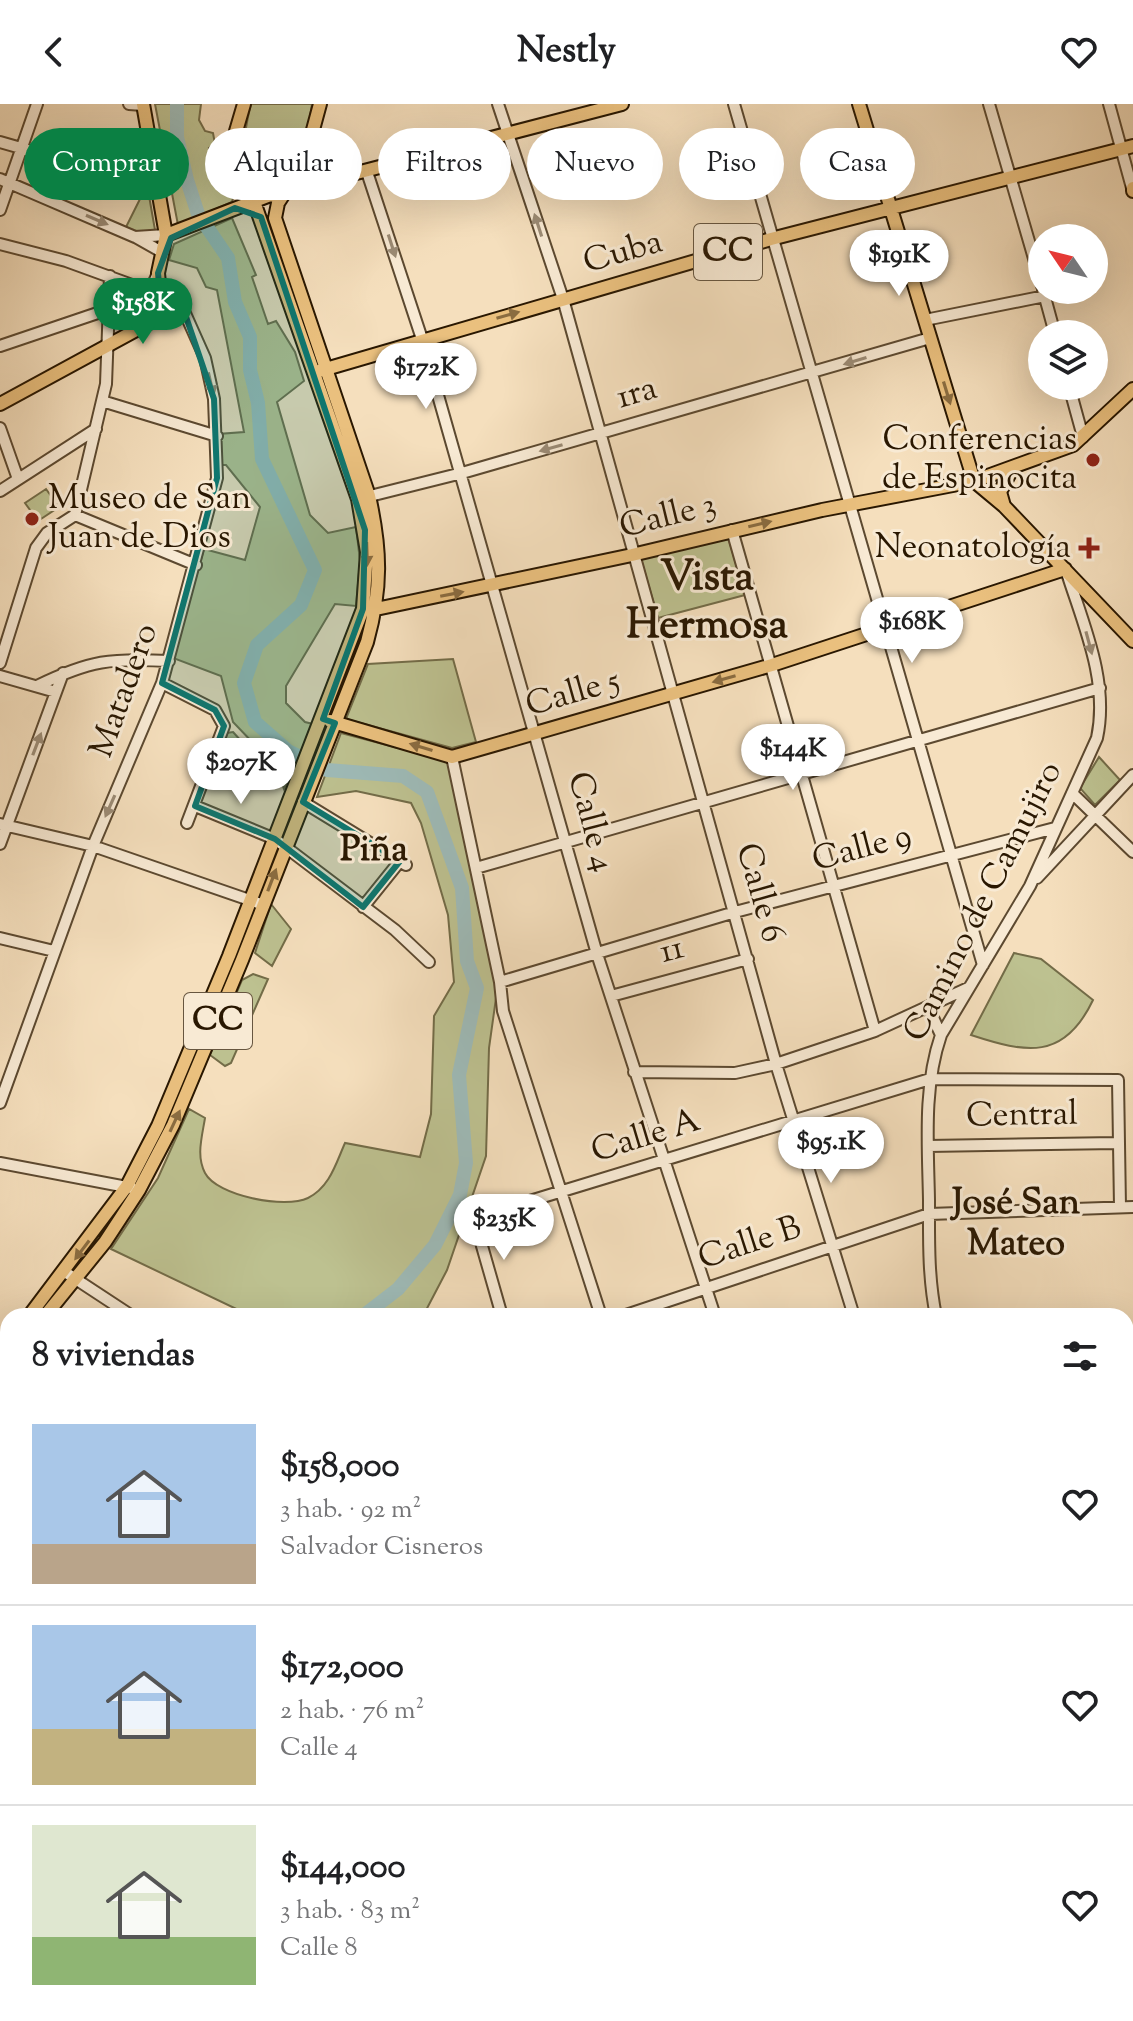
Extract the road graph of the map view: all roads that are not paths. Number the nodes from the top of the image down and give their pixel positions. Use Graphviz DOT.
graph roads {
  1 [pos="37,104"];
  2 [pos="244,104"];
  3 [pos="498,104"];
  4 [pos="622,104"];
  5 [pos="734,104"];
  6 [pos="859,104"];
  7 [pos="989,104"];
  8 [pos="1109,104"];
  9 [pos="138,105"];
  10 [pos="322,105"];
  11 [pos="146,128"];
  12 [pos="237,128"];
  13 [pos="315,128"];
  14 [pos="505,128"];
  15 [pos="511,132"];
  16 [pos="0,142"];
  17 [pos="511,145"];
  18 [pos="23,148"];
  19 [pos="1127,148"];
  20 [pos="378,169"];
  21 [pos="367,172"];
  22 [pos="362,173"];
  23 [pos="1012,175"];
  24 [pos="5,181"];
  25 [pos="1133,189"];
  26 [pos="159,200"];
  27 [pos="255,200"];
  28 [pos="279,200"];
  29 [pos="890,207"];
  30 [pos="232,209"];
  31 [pos="0,210"];
  32 [pos="261,217"];
  33 [pos="181,231"];
  34 [pos="166,235"];
  35 [pos="1028,235"];
  36 [pos="135,237"];
  37 [pos="771,239"];
  38 [pos="0,244"];
  39 [pos="162,252"];
  40 [pos="110,276"];
  41 [pos="154,294"];
  42 [pos="1028,295"];
  43 [pos="563,299"];
  44 [pos="108,311"];
  45 [pos="162,316"];
  46 [pos="925,320"];
  47 [pos="930,338"];
  48 [pos="422,339"];
  49 [pos="0,346"];
  50 [pos="105,347"];
  51 [pos="324,374"];
  52 [pos="810,374"];
  53 [pos="1133,389"];
  54 [pos="1073,400"];
  55 [pos="102,401"];
  56 [pos="0,404"];
  57 [pos="0,428"];
  58 [pos="96,429"];
  59 [pos="600,434"];
  60 [pos="217,436"];
  61 [pos="1083,437"];
  62 [pos="1012,469"];
  63 [pos="462,473"];
  64 [pos="18,479"];
  65 [pos="974,481"];
  66 [pos="0,491"];
  67 [pos="364,498"];
  68 [pos="850,504"];
  69 [pos="1004,506"];
  70 [pos="75,515"];
  71 [pos="732,530"];
  72 [pos="632,555"];
  73 [pos="196,565"];
  74 [pos="1065,569"];
  75 [pos="494,586"];
  76 [pos="376,609"];
  77 [pos="884,628"];
  78 [pos="1133,641"];
  79 [pos="169,661"];
  80 [pos="0,663"];
  81 [pos="772,665"];
  82 [pos="63,673"];
  83 [pos="0,676"];
  84 [pos="162,683"];
  85 [pos="37,686"];
  86 [pos="1100,688"];
  87 [pos="56,692"];
  88 [pos="673,693"];
  89 [pos="327,726"];
  90 [pos="537,734"];
  91 [pos="916,740"];
  92 [pos="452,757"];
  93 [pos="803,772"];
  94 [pos="1133,775"];
  95 [pos="1072,793"];
  96 [pos="300,797"];
  97 [pos="704,802"];
  98 [pos="195,806"];
  99 [pos="1095,814"];
  100 [pos="187,823"];
  101 [pos="3,825"];
  102 [pos="1055,828"];
  103 [pos="566,840"];
  104 [pos="280,843"];
  105 [pos="0,844"];
  106 [pos="93,846"];
  107 [pos="1133,852"];
  108 [pos="951,854"];
  109 [pos="476,868"];
  110 [pos="832,885"];
  111 [pos="1030,886"];
  112 [pos="257,902"];
  113 [pos="363,907"];
  114 [pos="735,912"];
  115 [pos="0,938"];
  116 [pos="54,951"];
  117 [pos="597,954"];
  118 [pos="748,959"];
  119 [pos="429,962"];
  120 [pos="983,965"];
  121 [pos="500,982"];
  122 [pos="968,988"];
  123 [pos="611,996"];
  124 [pos="929,1009"];
  125 [pos="875,1031"];
  126 [pos="941,1035"];
  127 [pos="776,1064"];
  128 [pos="5,1071"];
  129 [pos="634,1072"];
  130 [pos="930,1079"];
  131 [pos="0,1103"];
  132 [pos="794,1121"];
  133 [pos="1117,1143"];
  134 [pos="928,1146"];
  135 [pos="664,1161"];
  136 [pos="0,1163"];
  137 [pos="133,1188"];
  138 [pos="562,1191"];
  139 [pos="1120,1207"];
  140 [pos="1133,1207"];
  141 [pos="929,1214"];
  142 [pos="831,1246"];
  143 [pos="70,1276"];
  144 [pos="707,1287"];
  145 [pos="37,1308"];
  146 [pos="50,1308"];
  147 [pos="120,1308"];
  148 [pos="500,1308"];
  149 [pos="599,1308"];
  150 [pos="646,1308"];
  151 [pos="713,1308"];
  152 [pos="851,1308"];
  153 [pos="934,1308"];
  1 -- 18 [label="street"];
  2 -- 12 [label="main road, CC"];
  3 -- 14 [label="street, Calle 6"];
  4 -- 15 [label="main road"];
  5 -- 37 [label="street"];
  6 -- 29 [label="main road"];
  7 -- 23 [label="street"];
  8 -- 19 [label="street"];
  9 -- 11 [label="main road"];
  10 -- 13 [label="main road"];
  16 -- 18 [label="street"];
  43 -- 17 [label="street, Calle 6, one-way"];
  18 -- 24 [label="street"];
  19 -- 23 [label="main road, Cuba / CC"];
  19 -- 25 [label="street"];
  20 -- 21 [label="main road"];
  21 -- 22 [label="main road"];
  21 -- 48 [label="street, Calle 4, one-way"];
  23 -- 29 [label="main road, Cuba / CC"];
  23 -- 35 [label="street"];
  24 -- 31 [label="street"];
  24 -- 36 [label="street, one-way"];
  26 -- 34 [label="main road"];
  27 -- 30 [label="main road"];
  27 -- 32 [label="main road, CC"];
  28 -- 51 [label="main road"];
  29 -- 37 [label="main road, Cuba / CC"];
  29 -- 46 [label="main road"];
  30 -- 32 [label="main road"];
  30 -- 33 [label="main road"];
  32 -- 51 [label="main road, CC"];
  33 -- 34 [label="main road"];
  33 -- 39 [label="main road"];
  34 -- 36 [label="street"];
  34 -- 39 [label="main road"];
  36 -- 39 [label="street"];
  37 -- 43 [label="main road, Cuba / CC"];
  37 -- 52 [label="street"];
  38 -- 40 [label="street"];
  39 -- 41 [label="main road"];
  40 -- 41 [label="street"];
  40 -- 44 [label="street"];
  41 -- 44 [label="street"];
  41 -- 45 [label="main road"];
  42 -- 46 [label="street"];
  48 -- 43 [label="main road, Cuba / CC, one-way"];
  43 -- 59 [label="street, Calle 6"];
  44 -- 49 [label="street"];
  44 -- 50 [label="street"];
  45 -- 50 [label="main road"];
  45 -- 60 [label="street, Matadero, one-way"];
  46 -- 47 [label="main road"];
  47 -- 52 [label="street, 1ra, one-way"];
  47 -- 65 [label="main road, one-way"];
  48 -- 51 [label="main road, Cuba / CC"];
  48 -- 63 [label="street, Calle 4"];
  50 -- 55 [label="street"];
  50 -- 56 [label="main road"];
  51 -- 67 [label="main road, CC"];
  51 -- 67 [label="main road, CC"];
  52 -- 59 [label="street, 1ra"];
  52 -- 68 [label="street"];
  53 -- 61 [label="main road, Calle 3"];
  54 -- 61 [label="street"];
  55 -- 58 [label="street"];
  55 -- 60 [label="street"];
  57 -- 64 [label="street"];
  58 -- 64 [label="street"];
  58 -- 70 [label="street"];
  59 -- 63 [label="street, 1ra, one-way"];
  59 -- 72 [label="street, Calle 6"];
  60 -- 73 [label="street, Matadero"];
  61 -- 62 [label="main road, Calle 3"];
  62 -- 65 [label="main road, Calle 3"];
  62 -- 69 [label="main road"];
  63 -- 67 [label="street, 1ra"];
  63 -- 75 [label="street, Calle 4"];
  64 -- 66 [label="street"];
  65 -- 68 [label="main road, Calle 3"];
  65 -- 69 [label="main road"];
  67 -- 76 [label="main road, CC"];
  67 -- 89 [label="main road, CC, one-way"];
  71 -- 68 [label="main road, Calle 3, one-way"];
  68 -- 77 [label="street"];
  69 -- 74 [label="main road"];
  70 -- 73 [label="street"];
  70 -- 80 [label="street"];
  71 -- 72 [label="main road, Calle 3"];
  71 -- 81 [label="street"];
  72 -- 75 [label="main road, Calle 3"];
  72 -- 88 [label="street, Calle 6"];
  73 -- 79 [label="street, Matadero"];
  74 -- 77 [label="main road, Calle 5"];
  74 -- 78 [label="main road"];
  74 -- 86 [label="street, Camino de Camujiro, one-way"];
  76 -- 75 [label="main road, Calle 3, one-way"];
  75 -- 90 [label="street, Calle 4"];
  76 -- 89 [label="main road, CC"];
  77 -- 81 [label="main road, Calle 5"];
  77 -- 91 [label="street"];
  79 -- 82 [label="street"];
  79 -- 84 [label="street, Matadero"];
  81 -- 88 [label="main road, Calle 5, one-way"];
  81 -- 93 [label="street"];
  82 -- 85 [label="street"];
  82 -- 87 [label="street"];
  83 -- 85 [label="street"];
  84 -- 98 [label="street"];
  84 -- 106 [label="street, Matadero, one-way"];
  85 -- 87 [label="street"];
  86 -- 91 [label="street"];
  86 -- 95 [label="street, Camino de Camujiro"];
  101 -- 87 [label="street, one-way"];
  88 -- 90 [label="main road, Calle 5"];
  88 -- 97 [label="street, Calle 6"];
  92 -- 89 [label="main road, one-way"];
  89 -- 96 [label="main road, CC"];
  90 -- 92 [label="main road, Calle 5"];
  90 -- 103 [label="street, Calle 4"];
  91 -- 93 [label="street"];
  91 -- 108 [label="street"];
  92 -- 109 [label="street"];
  93 -- 97 [label="street"];
  93 -- 110 [label="street"];
  94 -- 99 [label="street"];
  95 -- 99 [label="street"];
  95 -- 102 [label="street, Camino de Camujiro"];
  96 -- 104 [label="main road, CC"];
  96 -- 113 [label="street"];
  97 -- 103 [label="street"];
  97 -- 114 [label="street, Calle 6"];
  98 -- 100 [label="street"];
  98 -- 104 [label="street"];
  99 -- 107 [label="street"];
  99 -- 111 [label="street"];
  101 -- 105 [label="street"];
  101 -- 106 [label="street"];
  102 -- 108 [label="street, Calle 9"];
  102 -- 111 [label="street, Camino de Camujiro"];
  103 -- 109 [label="street"];
  103 -- 117 [label="street, Calle 4"];
  104 -- 112 [label="main road, CC"];
  104 -- 113 [label="street"];
  106 -- 112 [label="street"];
  106 -- 116 [label="street, Matadero"];
  108 -- 110 [label="street, Calle 9"];
  108 -- 120 [label="street"];
  109 -- 121 [label="street"];
  110 -- 114 [label="street, Calle 9"];
  110 -- 125 [label="street"];
  111 -- 120 [label="street, Camino de Camujiro"];
  112 -- 137 [label="main road, CC"];
  113 -- 119 [label="street"];
  114 -- 117 [label="street, Calle 9"];
  114 -- 118 [label="street, Calle 6"];
  115 -- 116 [label="street"];
  116 -- 128 [label="street, Matadero"];
  117 -- 121 [label="street, Calle 9"];
  117 -- 123 [label="street, Calle 4"];
  118 -- 123 [label="street, 11"];
  118 -- 127 [label="street, Calle 6"];
  120 -- 122 [label="street, Camino de Camujiro"];
  121 -- 138 [label="street"];
  122 -- 124 [label="street"];
  122 -- 126 [label="street, Camino de Camujiro"];
  123 -- 129 [label="street, Calle 4"];
  124 -- 125 [label="street"];
  124 -- 126 [label="street"];
  125 -- 127 [label="street"];
  126 -- 130 [label="street, Camino de Camujiro"];
  127 -- 129 [label="street"];
  127 -- 132 [label="street, Calle 6"];
  128 -- 131 [label="street, Matadero"];
  129 -- 135 [label="street, Calle 4"];
  130 -- 132 [label="street, Calle A"];
  130 -- 133 [label="street, Calle A"];
  130 -- 134 [label="street, Camino de Camujiro"];
  132 -- 135 [label="street, Calle A"];
  132 -- 142 [label="street, Calle 6"];
  133 -- 134 [label="street, Central"];
  133 -- 139 [label="street"];
  134 -- 141 [label="street, Camino de Camujiro"];
  135 -- 138 [label="street, Calle A"];
  135 -- 144 [label="street, Calle 4"];
  136 -- 137 [label="street"];
  137 -- 143 [label="main road, CC"];
  138 -- 148 [label="street, Calle A"];
  138 -- 149 [label="street"];
  139 -- 140 [label="street, Calle B"];
  139 -- 141 [label="street, Calle B"];
  141 -- 142 [label="street, Calle B"];
  141 -- 153 [label="street, Camino de Camujiro"];
  142 -- 144 [label="street, Calle B"];
  142 -- 152 [label="street, Calle 6"];
  143 -- 145 [label="main road, CC"];
  143 -- 146 [label="main road, CC"];
  143 -- 147 [label="street"];
  144 -- 150 [label="street, Calle B"];
  144 -- 151 [label="street, Calle 4"];
}
